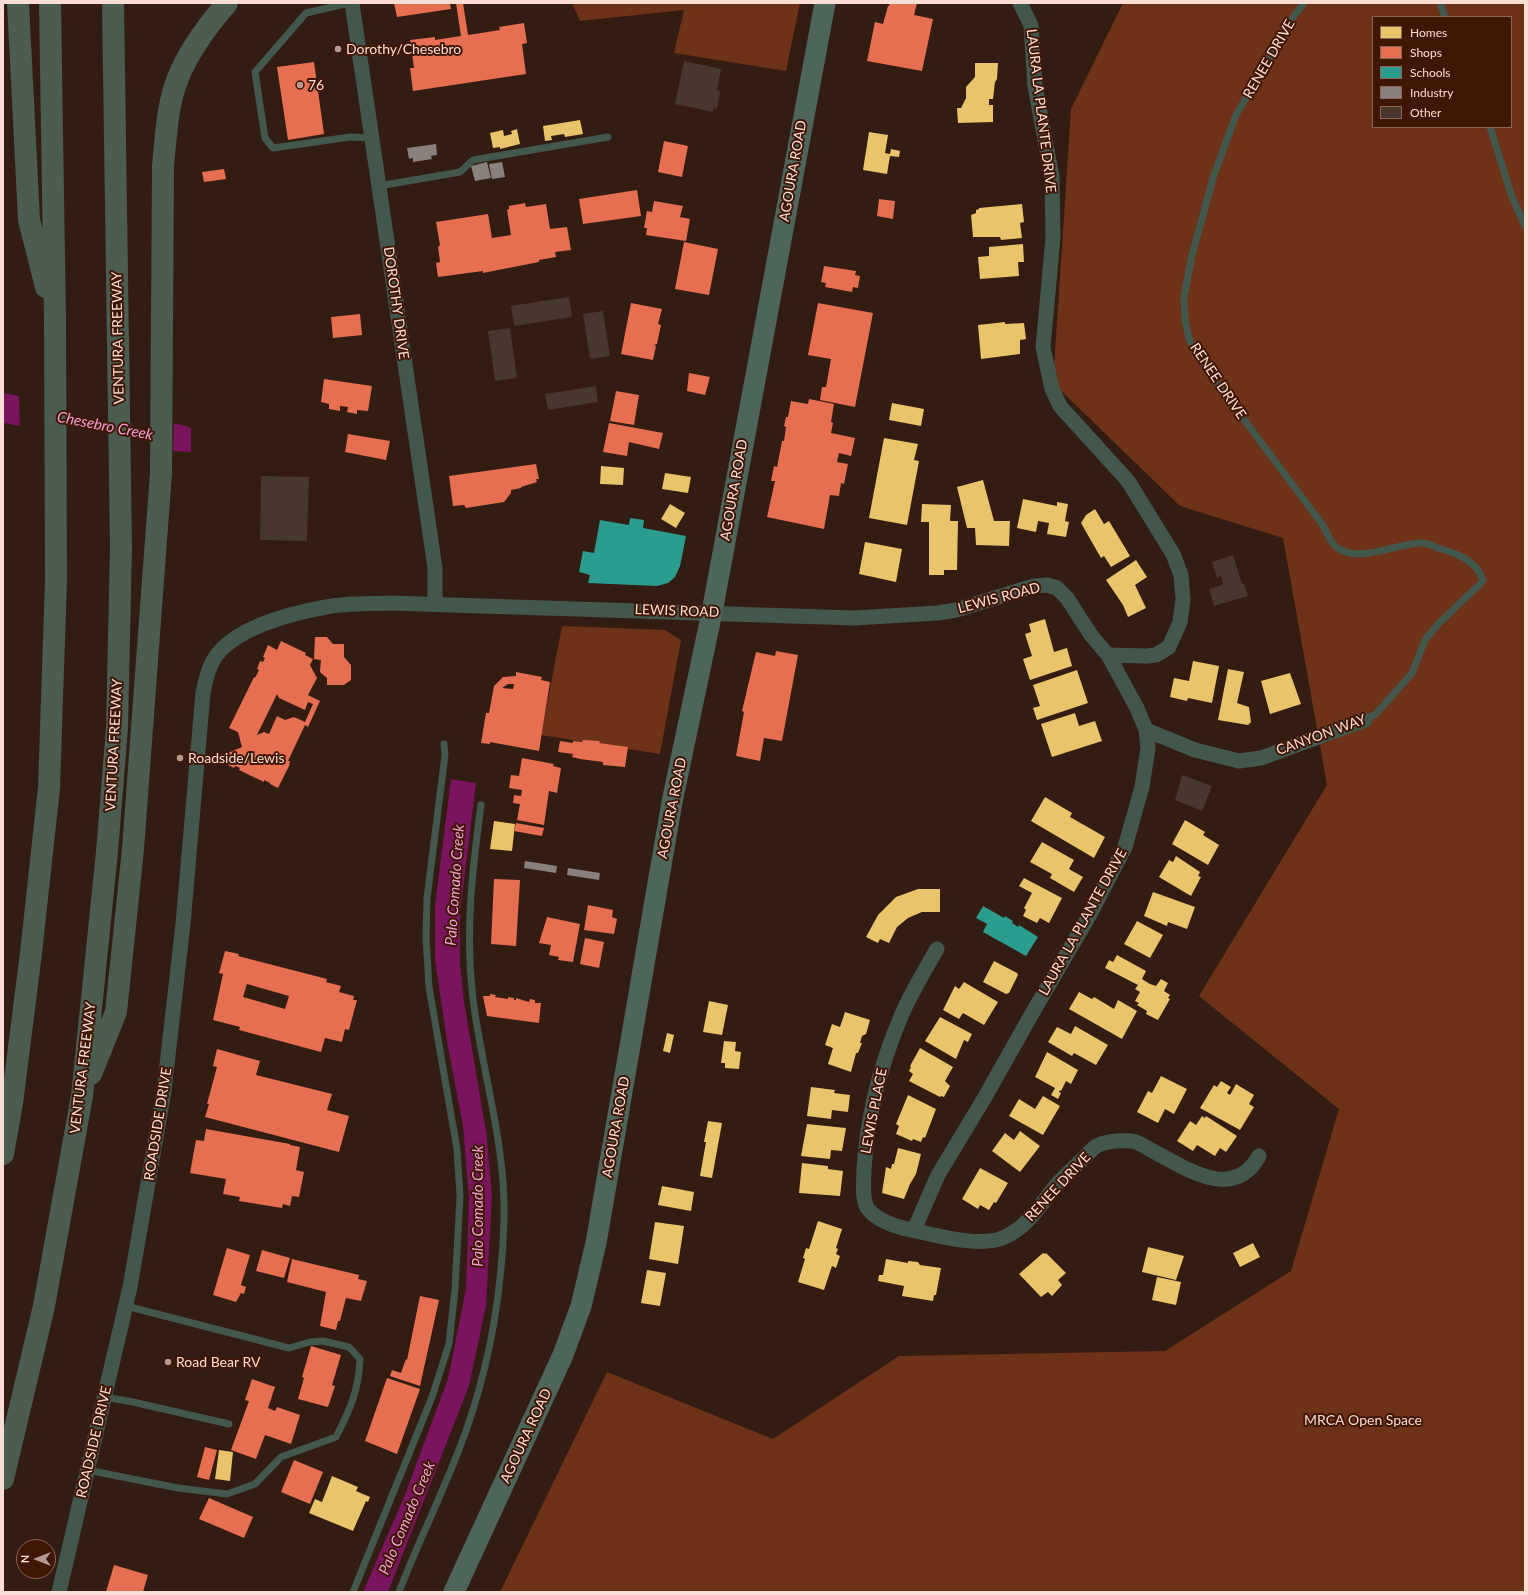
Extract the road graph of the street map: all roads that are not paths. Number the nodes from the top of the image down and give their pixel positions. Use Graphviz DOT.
graph roads {
  1 [pos="18,3"];
  2 [pos="50,3"];
  3 [pos="113,3"];
  4 [pos="227,3"];
  5 [pos="350,3"];
  6 [pos="824,3"];
  7 [pos="1020,3"];
  8 [pos="1304,3"];
  9 [pos="1440,3"];
  10 [pos="1445,16"];
  11 [pos="1490,128"];
  12 [pos="608,137"];
  13 [pos="372,138"];
  14 [pos="379,186"];
  15 [pos="1525,226"];
  16 [pos="55,322"];
  17 [pos="1482,580"];
  18 [pos="435,604"];
  19 [pos="712,612"];
  20 [pos="219,652"];
  21 [pos="1108,655"];
  22 [pos="1365,720"];
  23 [pos="1146,730"];
  24 [pos="444,744"];
  25 [pos="481,805"];
  26 [pos="937,949"];
  27 [pos="82,1096"];
  28 [pos="3,1154"];
  29 [pos="1259,1156"];
  30 [pos="914,1230"];
  31 [pos="126,1306"];
  32 [pos="104,1397"];
  33 [pos="229,1424"];
  34 [pos="87,1470"];
  35 [pos="3,1478"];
  36 [pos="59,1592"];
  37 [pos="353,1592"];
  38 [pos="399,1592"];
  39 [pos="454,1592"];
  1 -- 16 [label="highway"];
  2 -- 16 [label="highway"];
  3 -- 27 [label="highway, VENTURA FREEWAY"];
  4 -- 27 [label="highway"];
  5 -- 13 [label="street, DOROTHY DRIVE"];
  5 -- 13 [label="lane"];
  6 -- 19 [label="main road, AGOURA ROAD"];
  7 -- 21 [label="street, LAURA LA PLANTE DRIVE"];
  8 -- 17 [label="lane, RENEE DRIVE"];
  9 -- 10 [label="lane"];
  11 -- 15 [label="lane"];
  12 -- 14 [label="lane"];
  13 -- 14 [label="street, DOROTHY DRIVE"];
  14 -- 18 [label="street, DOROTHY DRIVE"];
  16 -- 28 [label="highway"];
  17 -- 22 [label="lane, CANYON WAY"];
  18 -- 19 [label="street, LEWIS ROAD"];
  18 -- 20 [label="street, LEWIS ROAD"];
  19 -- 21 [label="street, LEWIS ROAD"];
  19 -- 39 [label="main road, AGOURA ROAD"];
  20 -- 31 [label="street, ROADSIDE DRIVE"];
  21 -- 23 [label="street, LAURA LA PLANTE DRIVE"];
  22 -- 23 [label="street, CANYON WAY"];
  23 -- 30 [label="street, LAURA LA PLANTE DRIVE"];
  24 -- 37 [label="lane"];
  25 -- 38 [label="lane"];
  26 -- 30 [label="street, LEWIS PLACE"];
  27 -- 35 [label="highway, VENTURA FREEWAY"];
  29 -- 30 [label="street, RENEE DRIVE"];
  31 -- 32 [label="street, ROADSIDE DRIVE"];
  31 -- 34 [label="lane"];
  32 -- 33 [label="lane"];
  32 -- 34 [label="street, ROADSIDE DRIVE"];
  34 -- 36 [label="street, ROADSIDE DRIVE"];
}
